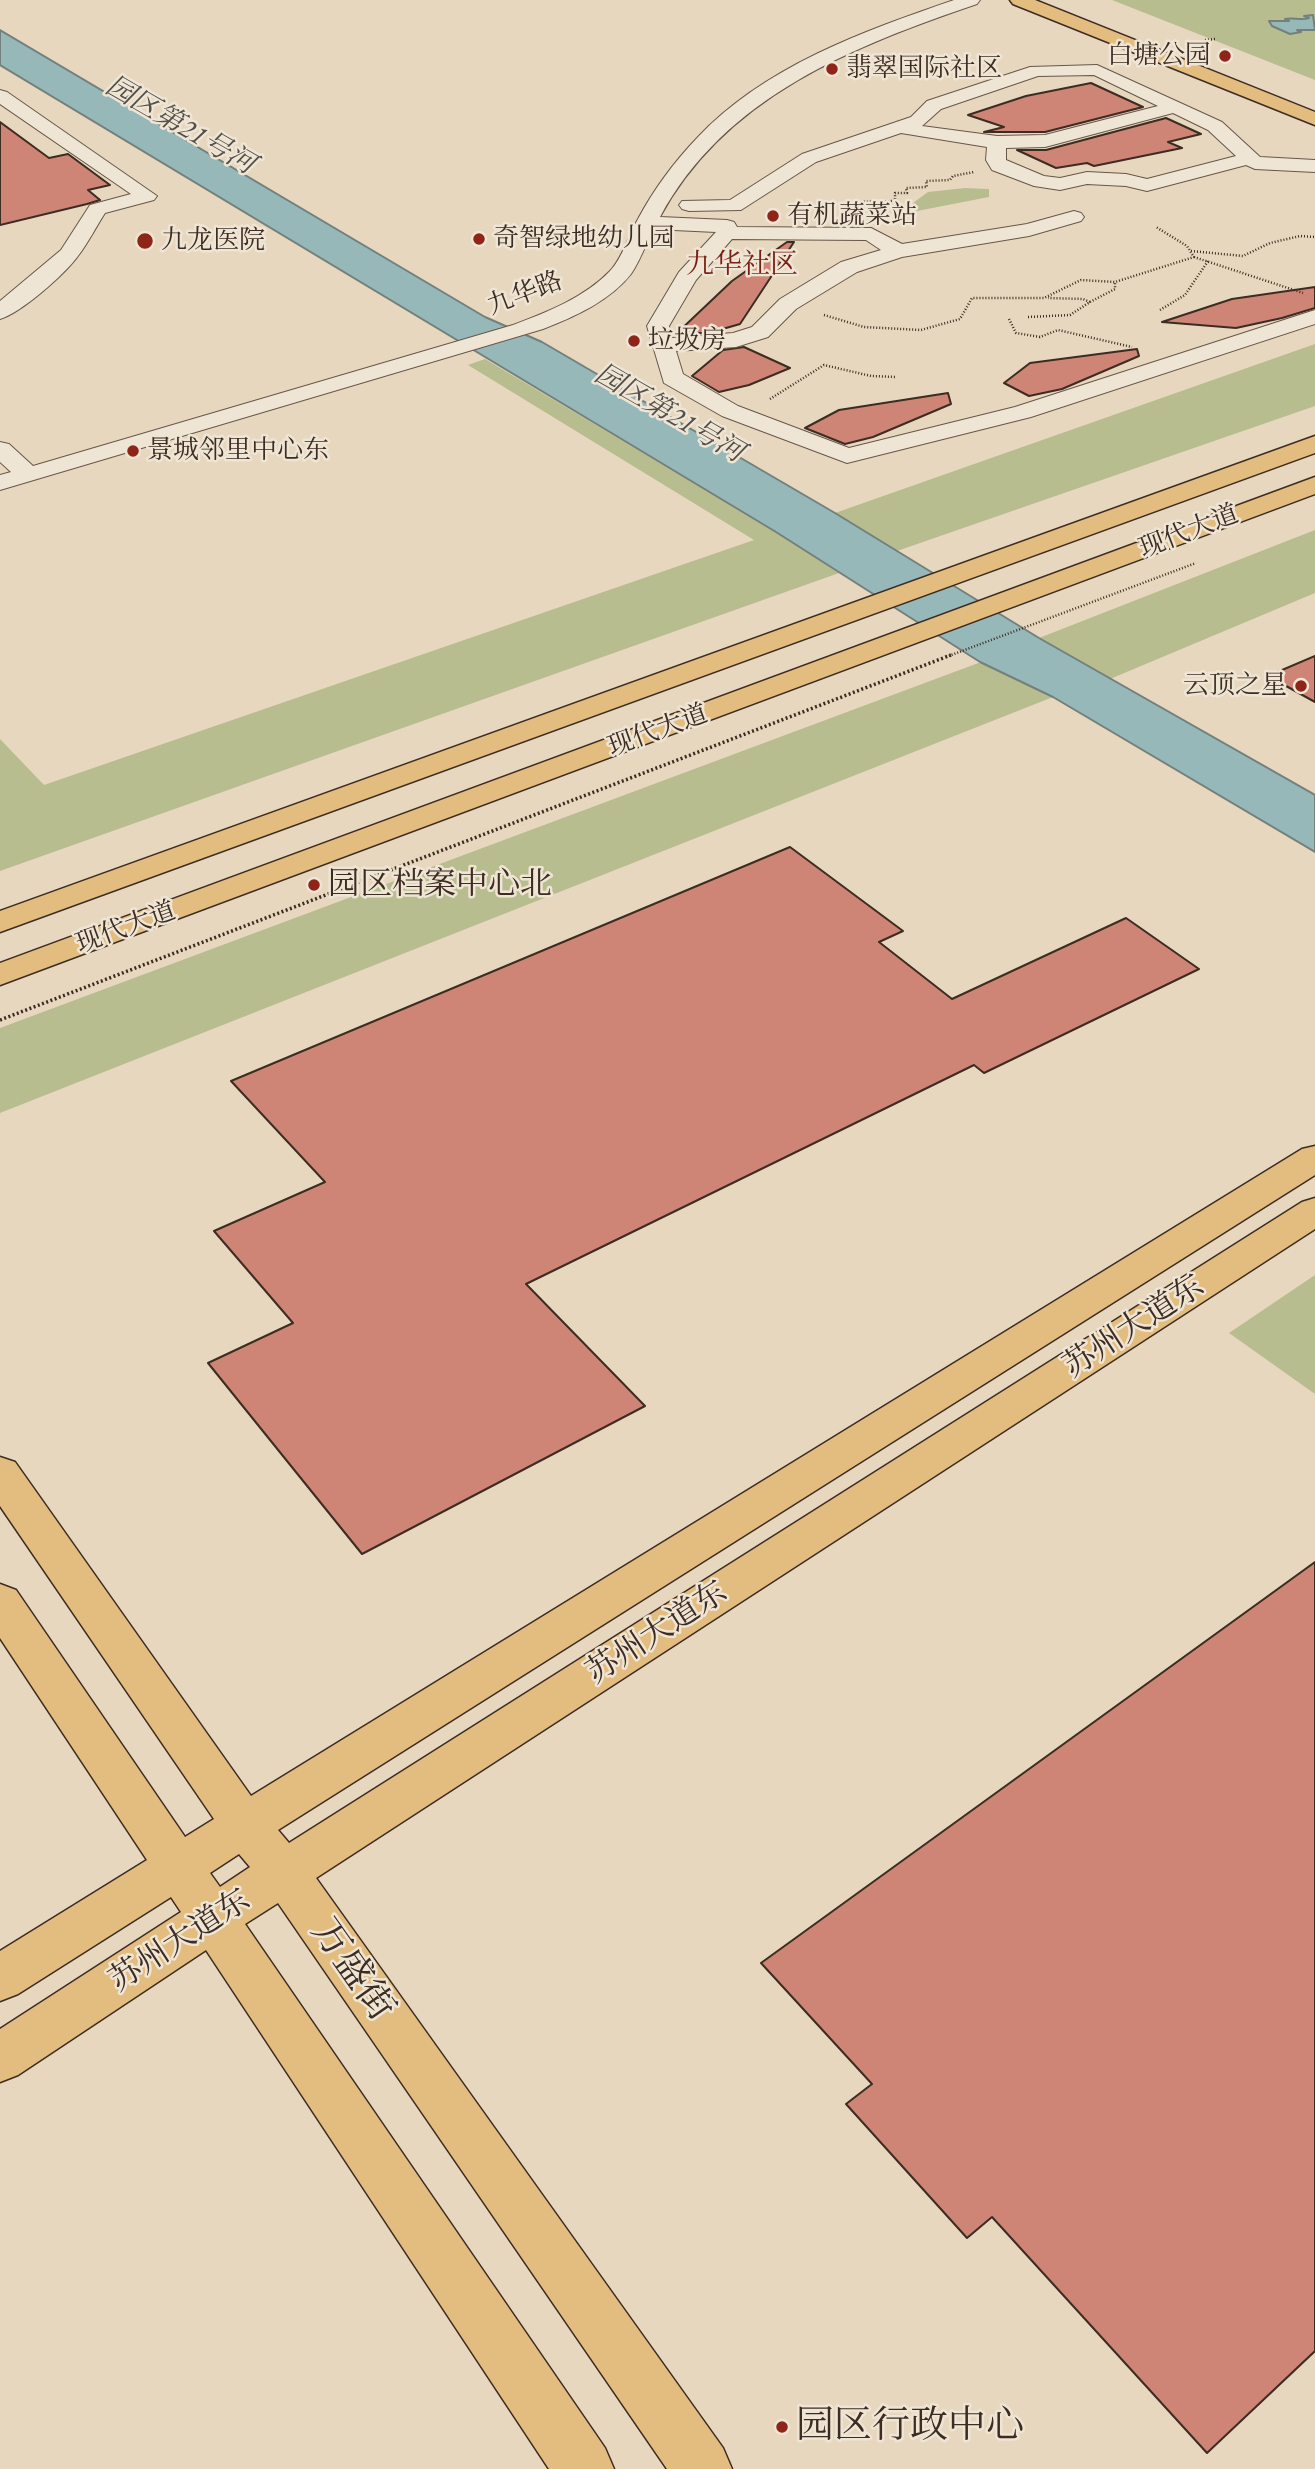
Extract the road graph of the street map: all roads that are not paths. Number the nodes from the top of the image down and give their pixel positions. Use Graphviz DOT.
graph roads {
  1 [pos="971,0"];
  2 [pos="1019,0"];
  3 [pos="1064,0"];
  4 [pos="0,96"];
  5 [pos="1315,99"];
  6 [pos="1175,107"];
  7 [pos="1315,120"];
  8 [pos="899,127"];
  9 [pos="997,142"];
  10 [pos="1246,156"];
  11 [pos="1315,164"];
  12 [pos="1154,190"];
  13 [pos="652,214"];
  14 [pos="1074,217"];
  15 [pos="726,233"];
  16 [pos="898,251"];
  17 [pos="1313,307"];
  18 [pos="0,312"];
  19 [pos="665,345"];
  20 [pos="1315,444"];
  21 [pos="0,449"];
  22 [pos="29,475"];
  23 [pos="0,483"];
  24 [pos="1315,485"];
  25 [pos="0,922"];
  26 [pos="0,975"];
  27 [pos="1315,1158"];
  28 [pos="1315,1211"];
  29 [pos="0,1473"];
  30 [pos="0,1602"];
  31 [pos="246,1827"];
  32 [pos="178,1867"];
  33 [pos="284,1872"];
  34 [pos="213,1920"];
  35 [pos="0,1978"];
  36 [pos="0,2058"];
  37 [pos="584,2469"];
  38 [pos="702,2469"];
  1 -- 13 [label="street, 九华路"];
  2 -- 7 [label="main road"];
  3 -- 5 [label="main road"];
  4 -- 18 [label="street"];
  6 -- 8 [label="street"];
  6 -- 9 [label="street"];
  6 -- 10 [label="street"];
  8 -- 9 [label="street"];
  8 -- 13 [label="street"];
  9 -- 10 [label="street"];
  10 -- 11 [label="street"];
  10 -- 12 [label="street"];
  13 -- 15 [label="street"];
  13 -- 22 [label="street, 九华路"];
  14 -- 16 [label="street"];
  15 -- 16 [label="street"];
  15 -- 19 [label="street"];
  16 -- 19 [label="street"];
  17 -- 19 [label="street"];
  20 -- 25 [label="main road, 现代大道"];
  21 -- 22 [label="street"];
  22 -- 23 [label="street, 九华路"];
  24 -- 26 [label="main road, 现代大道"];
  27 -- 31 [label="main road, 苏州大道东"];
  28 -- 33 [label="main road, 苏州大道东"];
  29 -- 31 [label="main road, 万盛街"];
  30 -- 32 [label="main road"];
  31 -- 32 [label="main road, 苏州大道东"];
  31 -- 33 [label="main road, 万盛街"];
  32 -- 34 [label="main road"];
  32 -- 35 [label="main road, 苏州大道东"];
  33 -- 34 [label="main road, 苏州大道东"];
  33 -- 38 [label="main road, 万盛街"];
  34 -- 36 [label="main road, 苏州大道东"];
  34 -- 37 [label="main road"];
}
